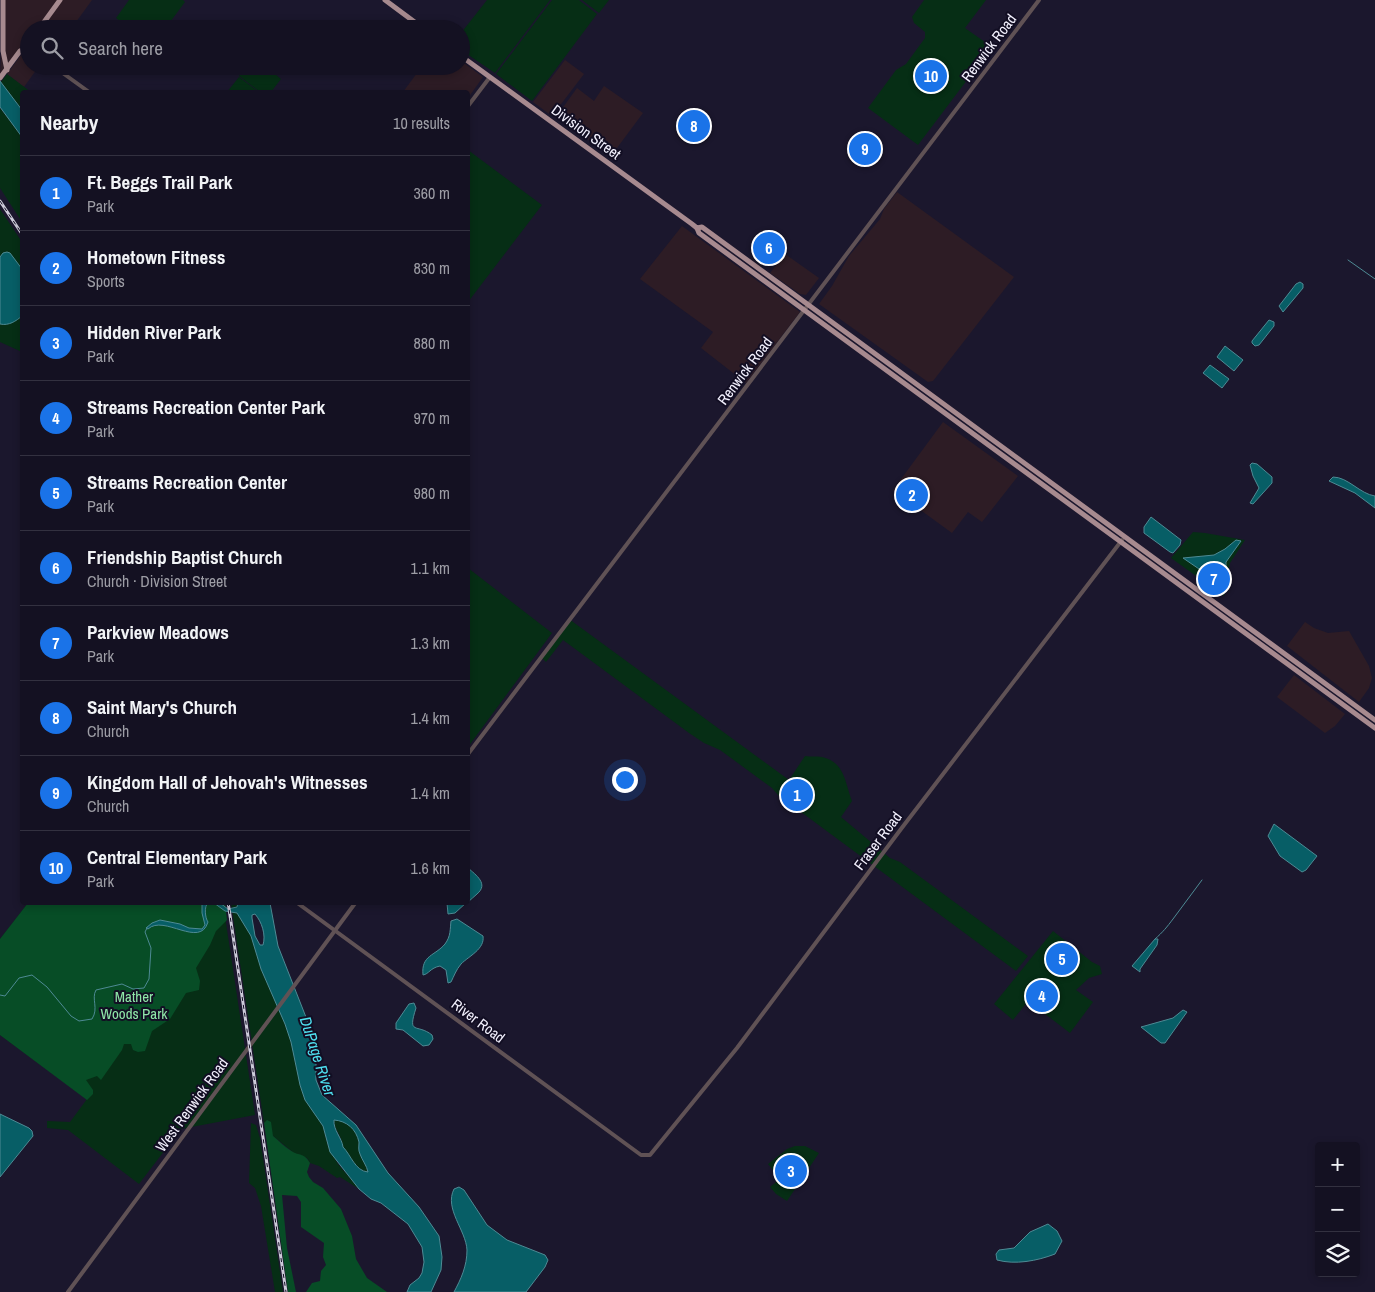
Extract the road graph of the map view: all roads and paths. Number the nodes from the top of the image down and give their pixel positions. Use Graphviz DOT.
graph roads {
  1 [pos="3,0"];
  2 [pos="60,0"];
  3 [pos="385,0"];
  4 [pos="1039,0"];
  5 [pos="46,20"];
  6 [pos="412,20"];
  7 [pos="20,51"];
  8 [pos="470,63"];
  9 [pos="3,74"];
  10 [pos="65,75"];
  11 [pos="490,77"];
  12 [pos="86,90"];
  13 [pos="470,103"];
  14 [pos="697,228"];
  15 [pos="808,305"];
  16 [pos="804,310"];
  17 [pos="1125,537"];
  18 [pos="1121,542"];
  19 [pos="1375,720"];
  20 [pos="1375,728"];
  21 [pos="470,751"];
  22 [pos="300,905"];
  23 [pos="354,905"];
  24 [pos="335,931"];
  25 [pos="648,1156"];
  26 [pos="68,1292"];
  1 -- 9 [label="main road"];
  2 -- 5 [label="main road"];
  3 -- 6 [label="main road"];
  4 -- 15 [label="street, Renwick Road"];
  7 -- 9 [label="main road"];
  8 -- 11 [label="main road, Division Street"];
  10 -- 12 [label="street"];
  11 -- 13 [label="street"];
  11 -- 14 [label="main road, Division Street"];
  14 -- 15 [label="main road, Division Street"];
  14 -- 16 [label="main road, Division Street"];
  15 -- 16 [label="street, Renwick Road"];
  15 -- 17 [label="main road, Division Street"];
  16 -- 18 [label="main road, Division Street"];
  16 -- 21 [label="street, Renwick Road"];
  17 -- 18 [label="street, Fraser Road"];
  17 -- 19 [label="main road, Division Street"];
  18 -- 20 [label="main road, Division Street"];
  18 -- 25 [label="street, Fraser Road"];
  22 -- 24 [label="street, River Road"];
  23 -- 24 [label="street"];
  24 -- 25 [label="street, River Road"];
  24 -- 26 [label="street, West Renwick Road"];
}
